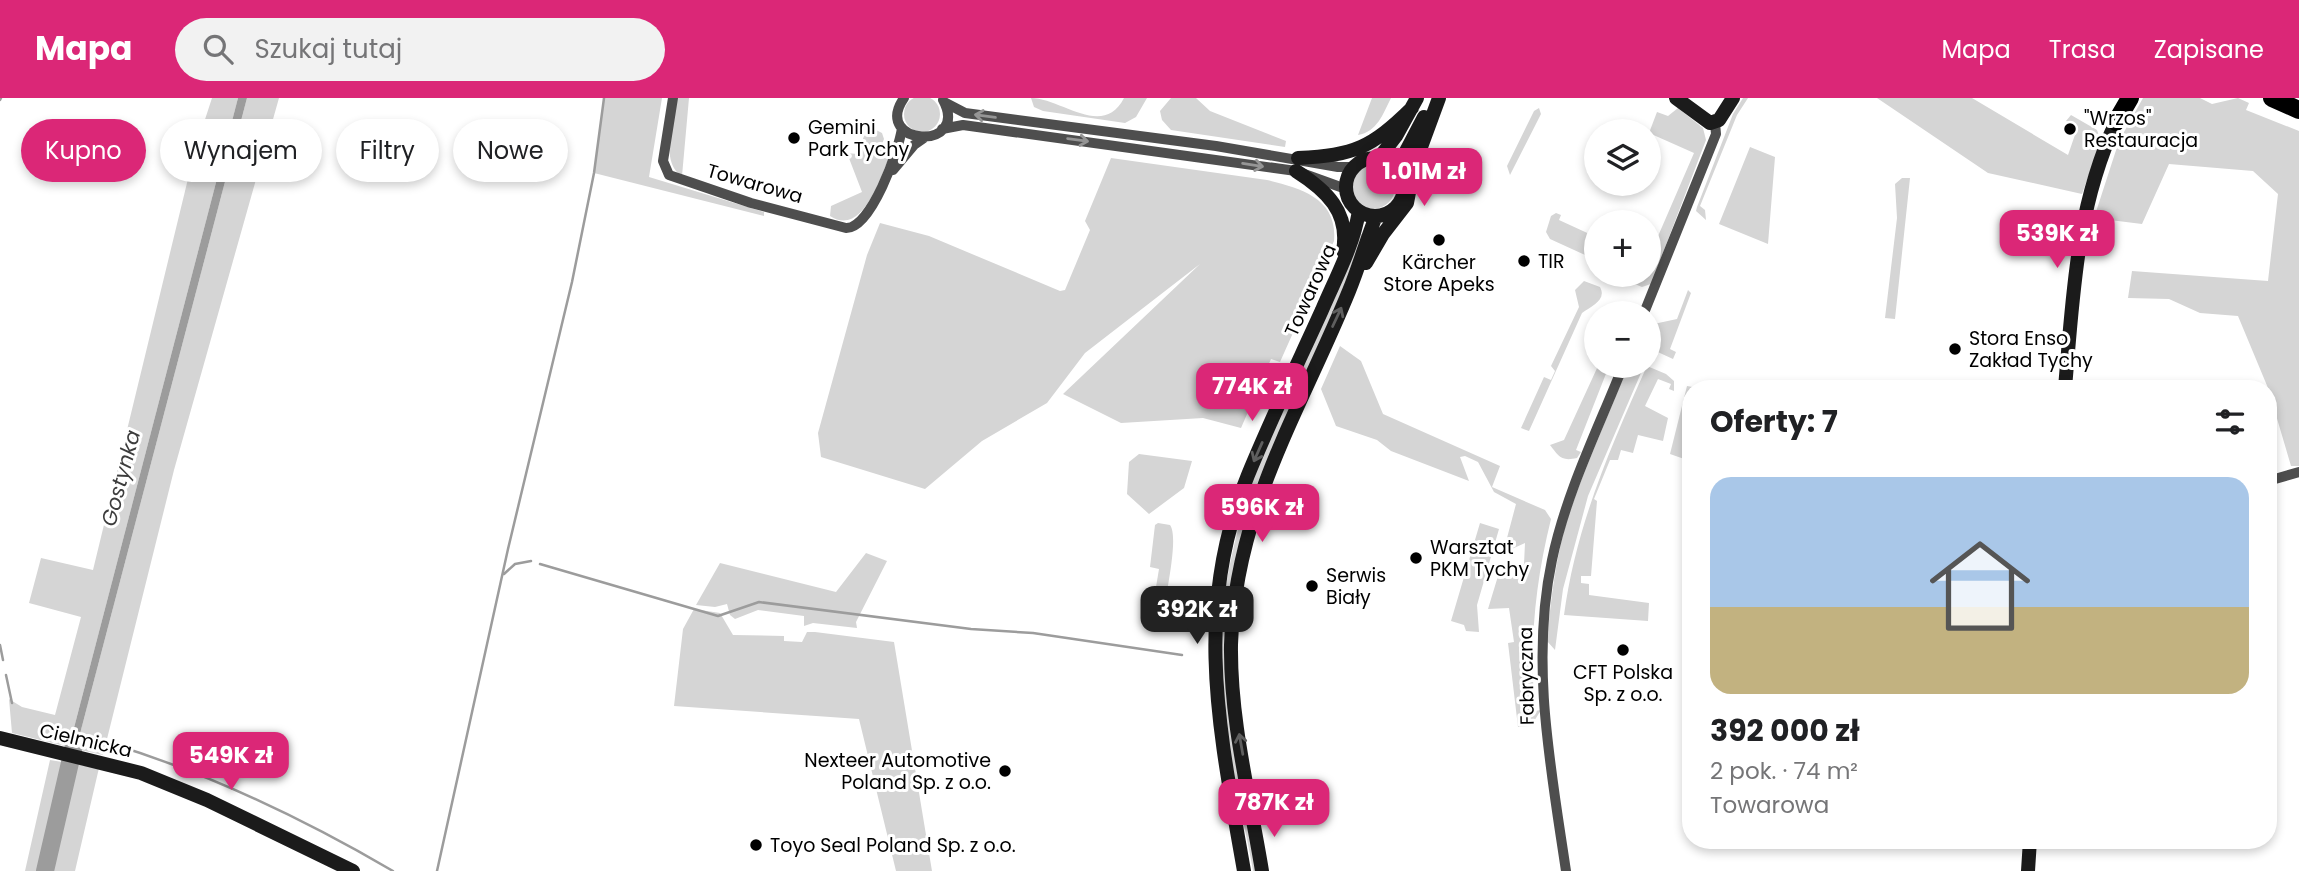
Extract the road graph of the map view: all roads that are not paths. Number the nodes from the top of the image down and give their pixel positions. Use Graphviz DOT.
graph roads {
  1 [pos="673,98"];
  2 [pos="905,98"];
  3 [pos="1437,98"];
  4 [pos="1676,98"];
  5 [pos="1733,98"];
  6 [pos="2130,98"];
  7 [pos="2272,98"];
  8 [pos="943,100"];
  9 [pos="1414,103"];
  10 [pos="2299,110"];
  11 [pos="2116,122"];
  12 [pos="1716,123"];
  13 [pos="902,128"];
  14 [pos="942,129"];
  15 [pos="924,138"];
  16 [pos="1379,158"];
  17 [pos="1297,165"];
  18 [pos="1354,167"];
  19 [pos="1401,173"];
  20 [pos="884,180"];
  21 [pos="1346,189"];
  22 [pos="1359,211"];
  23 [pos="1376,216"];
  24 [pos="1338,273"];
  25 [pos="1349,291"];
  26 [pos="1649,301"];
  27 [pos="1618,378"];
  28 [pos="2066,380"];
  29 [pos="2299,472"];
  30 [pos="2277,478"];
  31 [pos="0,738"];
  32 [pos="2029,849"];
  33 [pos="353,871"];
  34 [pos="1244,871"];
  35 [pos="1262,871"];
  36 [pos="1566,871"];
  37 [pos="2028,871"];
  1 -- 20 [label="street, Towarowa"];
  2 -- 13 [label="street, Towarowa"];
  3 -- 19 [label="street"];
  3 -- 25 [label="street"];
  4 -- 12 [label="street"];
  5 -- 12 [label="street"];
  6 -- 11 [label="main road"];
  7 -- 10 [label="main road"];
  8 -- 14 [label="street"];
  17 -- 8 [label="street, one-way"];
  9 -- 16 [label="street"];
  9 -- 17 [label="street"];
  11 -- 28 [label="street"];
  12 -- 26 [label="street"];
  13 -- 15 [label="street"];
  13 -- 20 [label="street, Towarowa"];
  14 -- 15 [label="street, Towarowa"];
  14 -- 17 [label="street, one-way"];
  15 -- 20 [label="street, Towarowa"];
  16 -- 18 [label="street"];
  16 -- 19 [label="street"];
  17 -- 18 [label="street"];
  17 -- 21 [label="street"];
  17 -- 24 [label="street"];
  18 -- 21 [label="street"];
  19 -- 23 [label="street"];
  21 -- 22 [label="street"];
  22 -- 23 [label="street"];
  22 -- 24 [label="street, Towarowa"];
  23 -- 25 [label="street, Towarowa"];
  24 -- 34 [label="street, Towarowa, one-way"];
  35 -- 25 [label="street, Towarowa, one-way"];
  27 -- 36 [label="street, Fabryczna"];
  29 -- 30 [label="street"];
  31 -- 33 [label="street, Cielmicka"];
  32 -- 37 [label="street"];
}
